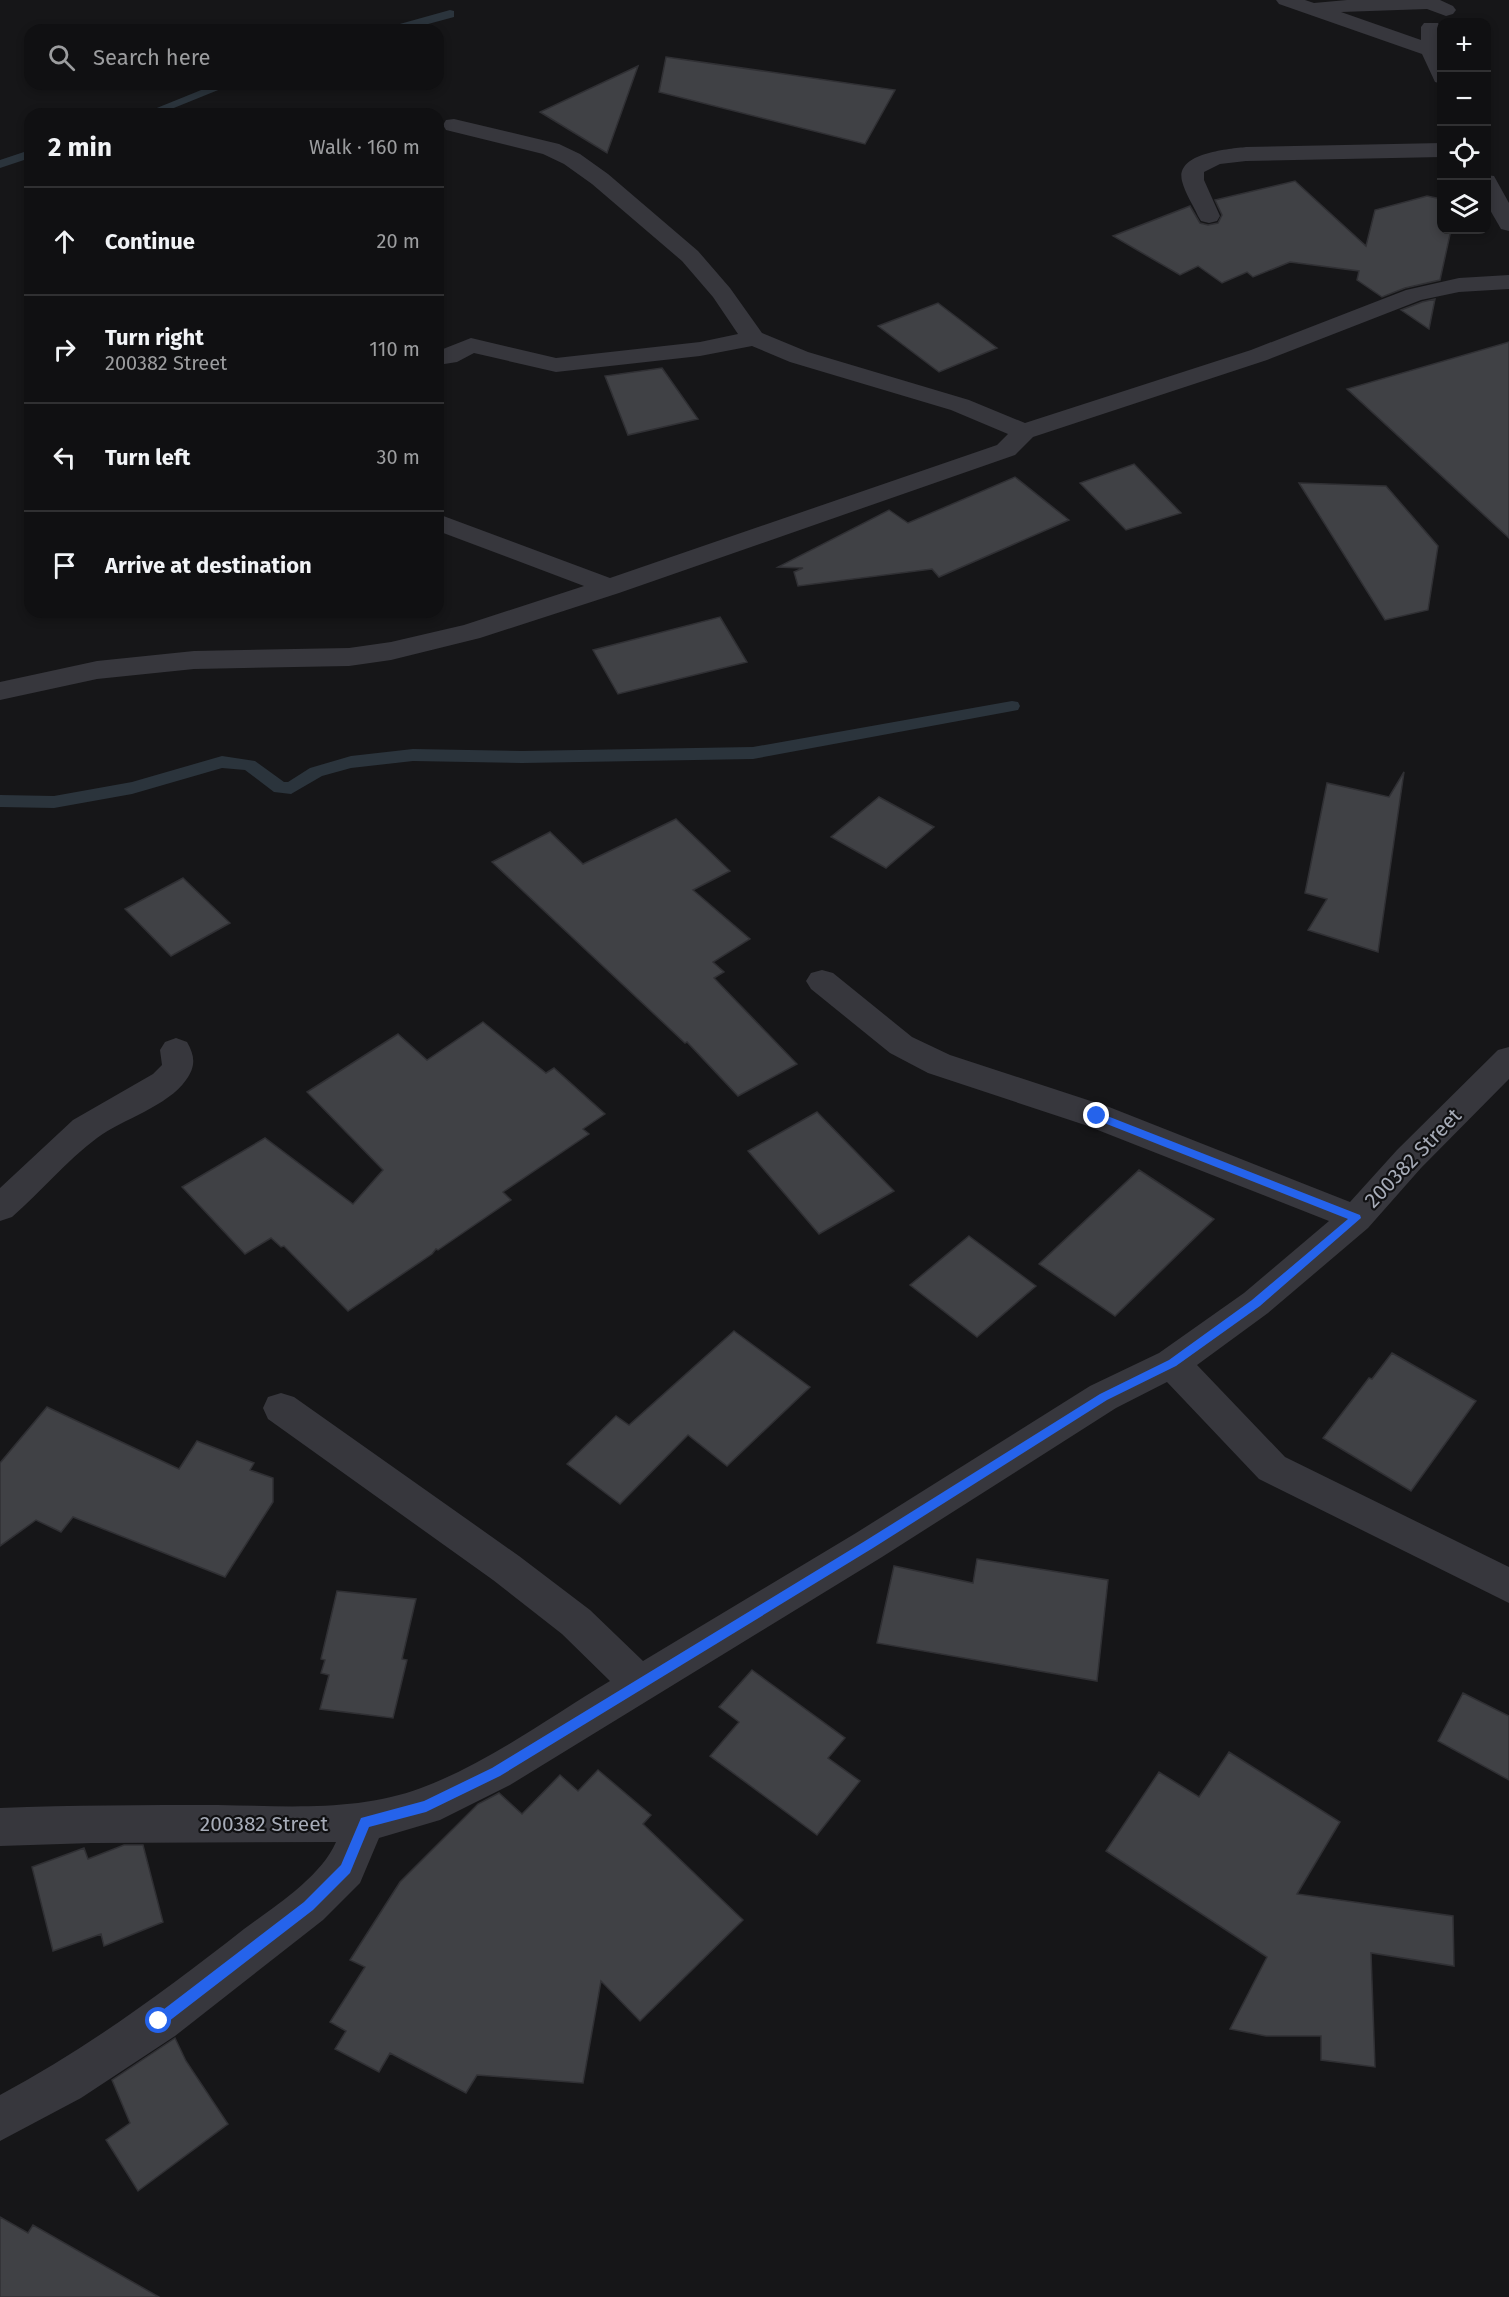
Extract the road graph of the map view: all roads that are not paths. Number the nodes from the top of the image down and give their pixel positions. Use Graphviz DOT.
graph roads {
  1 [pos="1286,0"];
  2 [pos="1440,3"];
  3 [pos="1308,8"];
  4 [pos="1431,50"];
  5 [pos="1440,72"];
  6 [pos="454,126"];
  7 [pos="1437,150"];
  8 [pos="1491,190"];
  9 [pos="1209,216"];
  10 [pos="1509,224"];
  11 [pos="1509,282"];
  12 [pos="754,338"];
  13 [pos="444,357"];
  14 [pos="1024,432"];
  15 [pos="444,524"];
  16 [pos="610,587"];
  17 [pos="0,691"];
  18 [pos="822,981"];
  19 [pos="176,1050"];
  20 [pos="1509,1059"];
  21 [pos="0,1208"];
  22 [pos="1356,1218"];
  23 [pos="1172,1363"];
  24 [pos="281,1408"];
  25 [pos="1509,1586"];
  26 [pos="640,1684"];
  27 [pos="365,1822"];
  28 [pos="0,1827"];
  29 [pos="0,2120"];
  1 -- 3 [label="street"];
  2 -- 3 [label="street"];
  2 -- 4 [label="street"];
  3 -- 4 [label="street"];
  4 -- 5 [label="street"];
  6 -- 12 [label="street"];
  7 -- 9 [label="street"];
  8 -- 10 [label="street"];
  11 -- 14 [label="street"];
  12 -- 13 [label="street"];
  12 -- 14 [label="street"];
  14 -- 16 [label="street"];
  15 -- 16 [label="street"];
  16 -- 17 [label="street"];
  18 -- 22 [label="street"];
  19 -- 21 [label="street"];
  20 -- 22 [label="street, 200382 Street"];
  22 -- 23 [label="street, 200382 Street"];
  23 -- 25 [label="street"];
  23 -- 26 [label="street, 200382 Street"];
  24 -- 26 [label="street"];
  26 -- 27 [label="street, 200382 Street"];
  27 -- 28 [label="street, 200382 Street"];
  27 -- 29 [label="street"];
}
